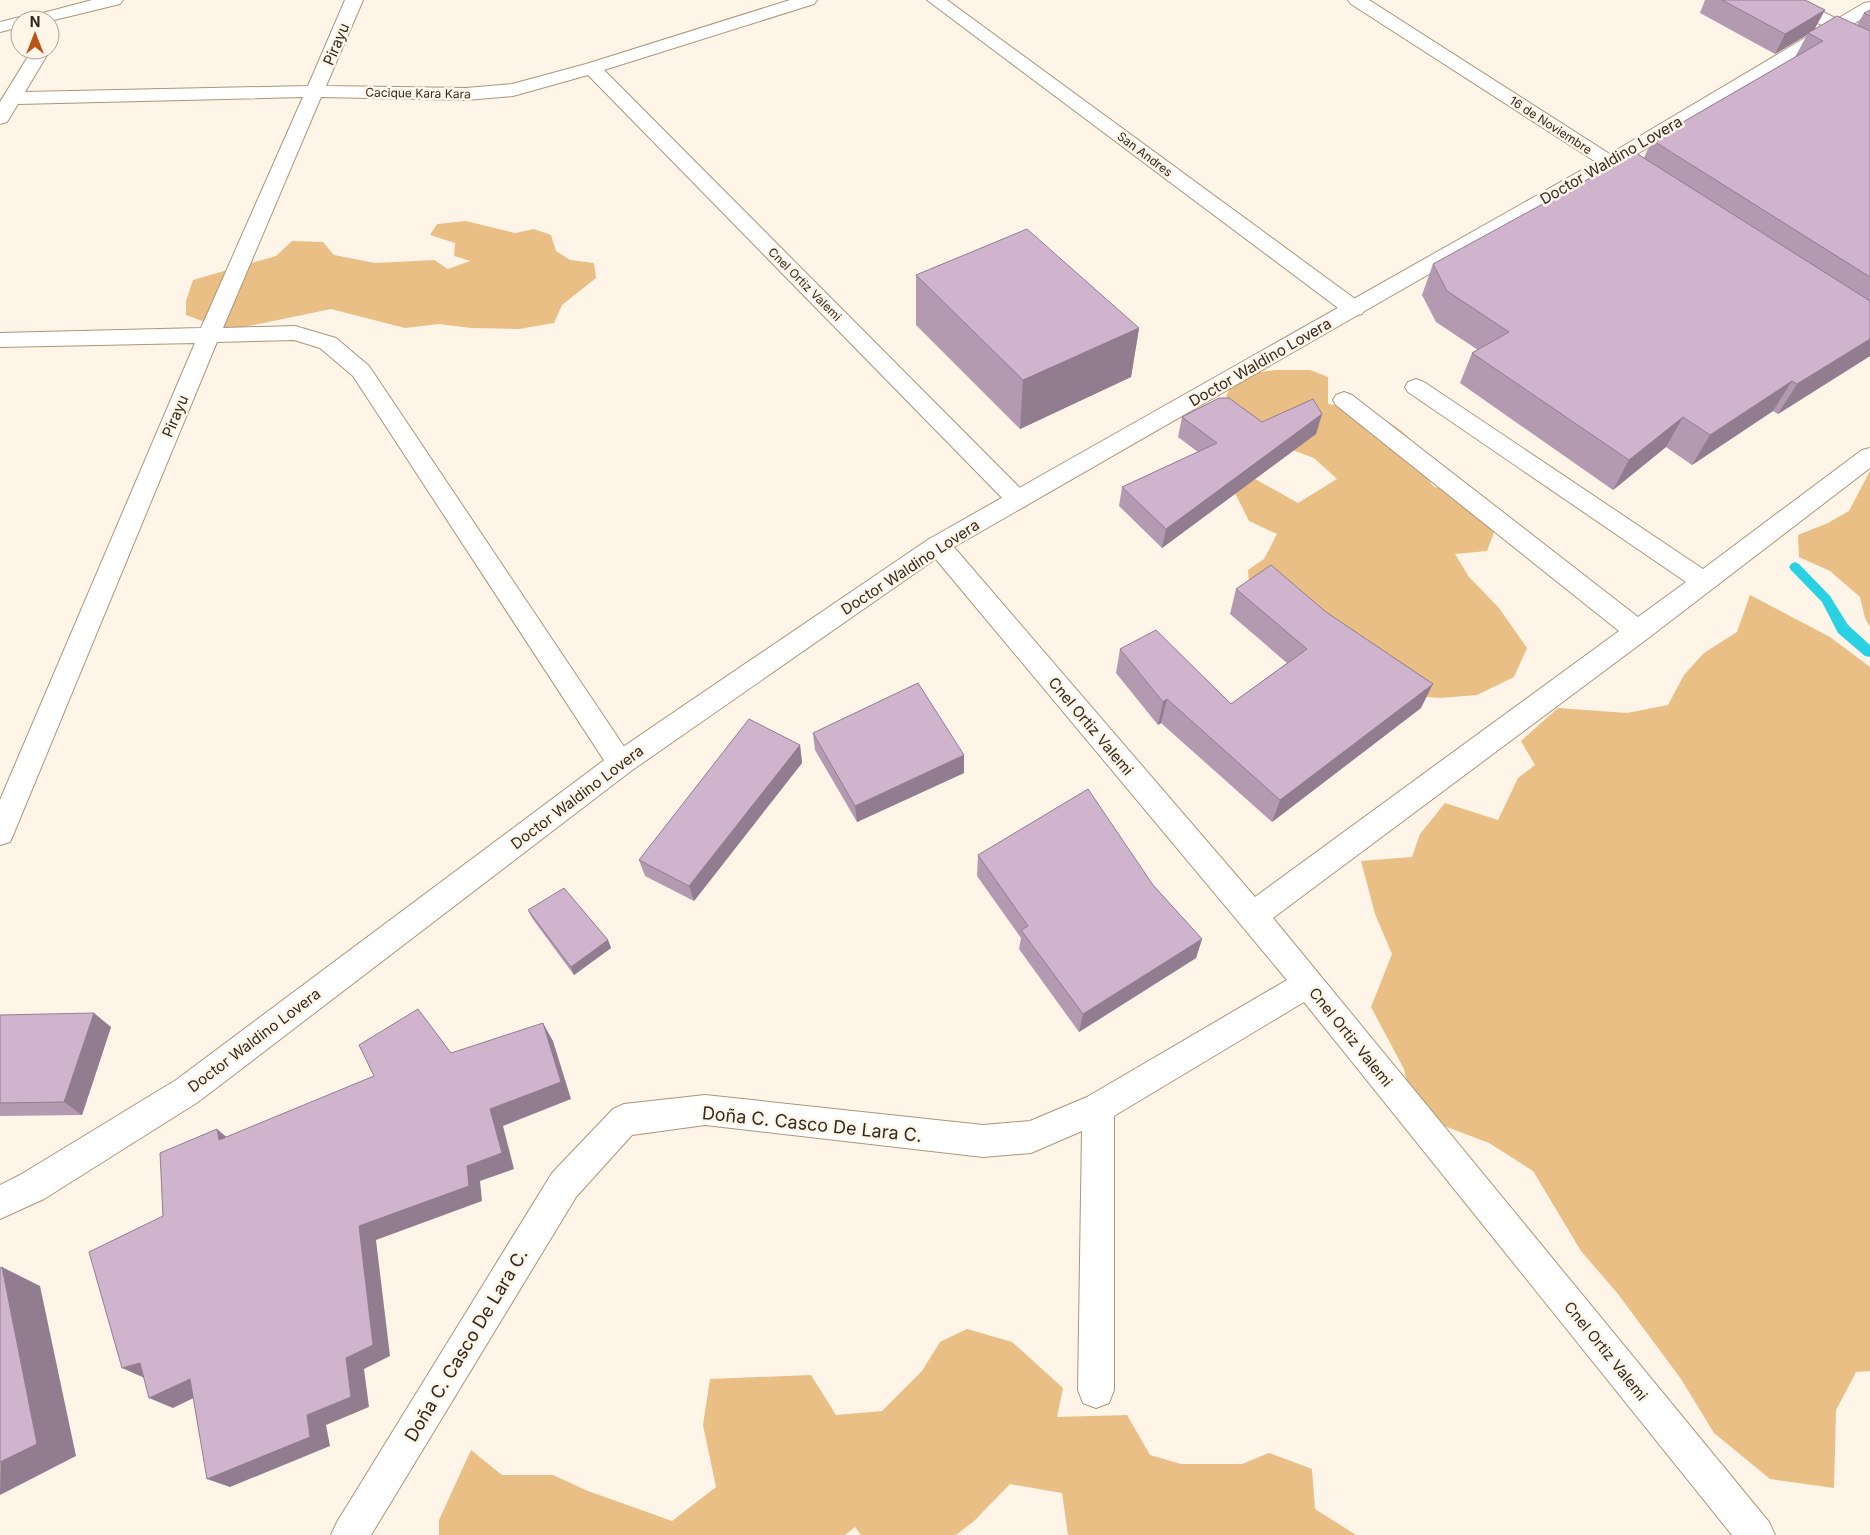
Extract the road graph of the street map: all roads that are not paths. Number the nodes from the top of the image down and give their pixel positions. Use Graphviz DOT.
graph roads {
  1 [pos="114,0"];
  2 [pos="354,0"];
  3 [pos="808,0"];
  4 [pos="936,0"];
  5 [pos="1357,0"];
  6 [pos="1787,0"];
  7 [pos="93,2"];
  8 [pos="1870,7"];
  9 [pos="62,13"];
  10 [pos="60,16"];
  11 [pos="1831,36"];
  12 [pos="35,60"];
  13 [pos="592,68"];
  14 [pos="316,91"];
  15 [pos="14,98"];
  16 [pos="0,118"];
  17 [pos="1610,162"];
  18 [pos="1650,189"];
  19 [pos="1354,309"];
  20 [pos="208,337"];
  21 [pos="0,340"];
  22 [pos="1416,387"];
  23 [pos="1344,400"];
  24 [pos="1870,456"];
  25 [pos="1018,500"];
  26 [pos="938,545"];
  27 [pos="1704,582"];
  28 [pos="1638,632"];
  29 [pos="620,763"];
  30 [pos="0,833"];
  31 [pos="1253,916"];
  32 [pos="1308,984"];
  33 [pos="1098,1108"];
  34 [pos="0,1202"];
  35 [pos="1096,1390"];
  36 [pos="350,1535"];
  37 [pos="1756,1535"];
  1 -- 7 [label="street"];
  2 -- 14 [label="street, Pirayu"];
  3 -- 13 [label="street, Cacique Kara Kara"];
  4 -- 19 [label="street, San Andres"];
  5 -- 17 [label="street, 16 de Noviembre"];
  6 -- 11 [label="street"];
  7 -- 9 [label="street"];
  8 -- 11 [label="street, Doctor Waldino Lovera"];
  9 -- 10 [label="street"];
  11 -- 17 [label="street, Doctor Waldino Lovera"];
  12 -- 15 [label="street"];
  13 -- 14 [label="street, Cacique Kara Kara"];
  13 -- 25 [label="street, Cnel Ortiz Valemi"];
  14 -- 15 [label="street, Cacique Kara Kara"];
  14 -- 20 [label="street, Pirayu"];
  15 -- 16 [label="street"];
  17 -- 18 [label="street, 16 de Noviembre"];
  17 -- 19 [label="street, Doctor Waldino Lovera"];
  19 -- 25 [label="street, Doctor Waldino Lovera"];
  20 -- 21 [label="street"];
  20 -- 29 [label="street"];
  20 -- 30 [label="street, Pirayu"];
  22 -- 27 [label="street"];
  23 -- 28 [label="street"];
  24 -- 27 [label="street"];
  25 -- 26 [label="street, Doctor Waldino Lovera"];
  26 -- 29 [label="street, Doctor Waldino Lovera"];
  26 -- 31 [label="street, Cnel Ortiz Valemi"];
  27 -- 28 [label="street"];
  28 -- 31 [label="street"];
  29 -- 34 [label="street, Doctor Waldino Lovera"];
  31 -- 32 [label="street, Cnel Ortiz Valemi"];
  32 -- 33 [label="street, Doña C. Casco De Lara C."];
  32 -- 37 [label="street, Cnel Ortiz Valemi"];
  33 -- 35 [label="street"];
  33 -- 36 [label="street, Doña C. Casco De Lara C."];
}
